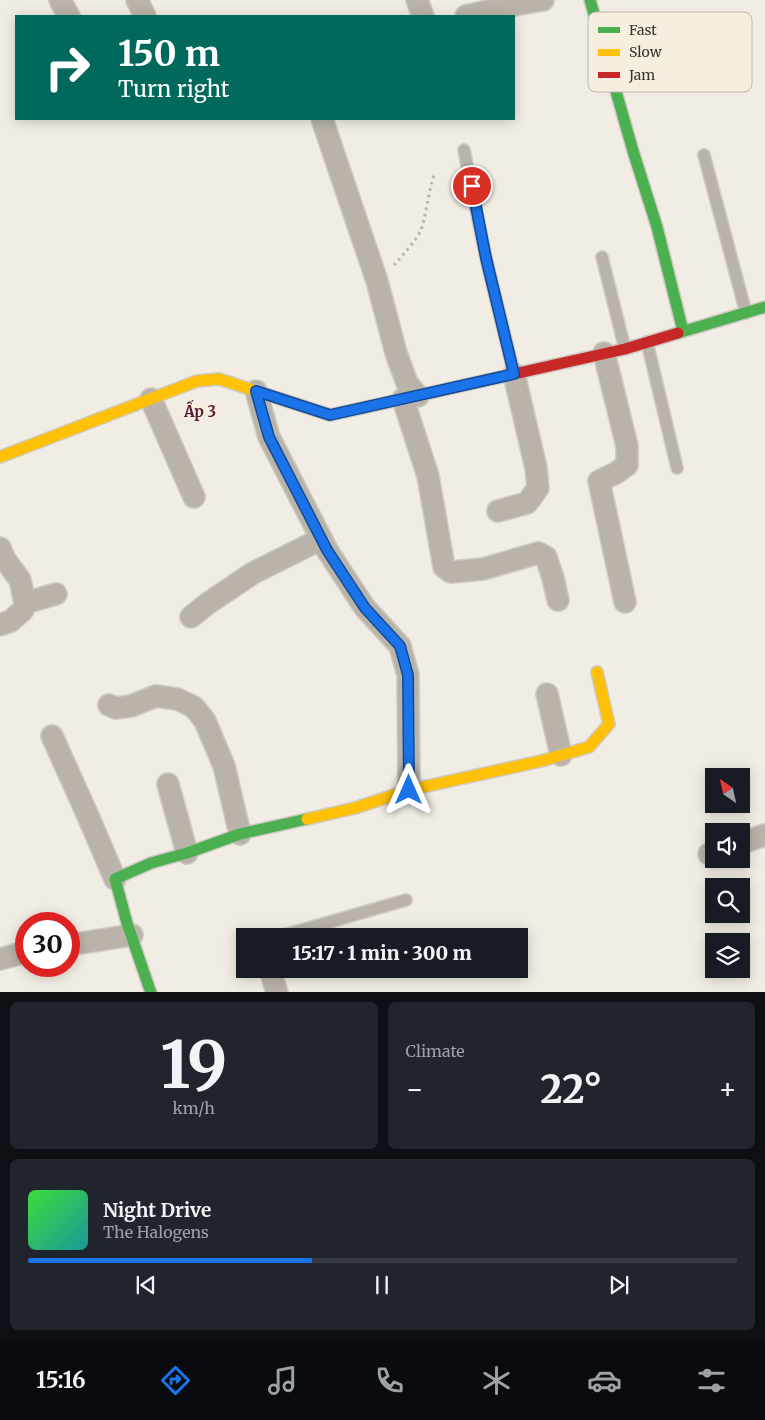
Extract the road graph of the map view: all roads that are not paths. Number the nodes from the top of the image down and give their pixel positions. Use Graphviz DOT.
graph roads {
  1 [pos="60,0"];
  2 [pos="137,0"];
  3 [pos="417,0"];
  4 [pos="543,0"];
  5 [pos="508,3"];
  6 [pos="68,15"];
  7 [pos="144,15"];
  8 [pos="423,15"];
  9 [pos="469,15"];
  10 [pos="616,92"];
  11 [pos="322,120"];
  12 [pos="464,150"];
  13 [pos="704,155"];
  14 [pos="602,257"];
  15 [pos="765,307"];
  16 [pos="746,313"];
  17 [pos="683,331"];
  18 [pos="647,342"];
  19 [pos="625,348"];
  20 [pos="604,353"];
  21 [pos="514,374"];
  22 [pos="256,391"];
  23 [pos="411,397"];
  24 [pos="151,399"];
  25 [pos="0,457"];
  26 [pos="677,468"];
  27 [pos="194,498"];
  28 [pos="498,511"];
  29 [pos="321,539"];
  30 [pos="0,548"];
  31 [pos="56,594"];
  32 [pos="558,600"];
  33 [pos="625,602"];
  34 [pos="25,603"];
  35 [pos="191,617"];
  36 [pos="0,625"];
  37 [pos="597,672"];
  38 [pos="547,694"];
  39 [pos="109,705"];
  40 [pos="52,736"];
  41 [pos="562,755"];
  42 [pos="168,784"];
  43 [pos="409,790"];
  44 [pos="240,834"];
  45 [pos="765,835"];
  46 [pos="750,840"];
  47 [pos="187,853"];
  48 [pos="114,879"];
  49 [pos="406,900"];
  50 [pos="308,928"];
  51 [pos="132,935"];
  52 [pos="80,943"];
  53 [pos="15,955"];
  54 [pos="0,959"];
  55 [pos="273,978"];
  56 [pos="151,992"];
  57 [pos="277,992"];
  1 -- 6 [label="street"];
  2 -- 7 [label="street"];
  3 -- 8 [label="street"];
  4 -- 5 [label="street"];
  5 -- 9 [label="street"];
  10 -- 17 [label="street"];
  11 -- 23 [label="street"];
  12 -- 21 [label="lane"];
  13 -- 16 [label="lane"];
  14 -- 19 [label="lane"];
  15 -- 16 [label="street"];
  16 -- 17 [label="street"];
  17 -- 18 [label="street"];
  18 -- 19 [label="street"];
  18 -- 26 [label="lane"];
  19 -- 20 [label="street"];
  20 -- 21 [label="street"];
  20 -- 33 [label="street"];
  21 -- 23 [label="street"];
  21 -- 28 [label="street"];
  22 -- 23 [label="street"];
  22 -- 24 [label="street"];
  22 -- 29 [label="street"];
  23 -- 32 [label="street"];
  24 -- 25 [label="street"];
  24 -- 27 [label="street"];
  29 -- 35 [label="street"];
  29 -- 43 [label="street"];
  30 -- 34 [label="street"];
  31 -- 34 [label="street"];
  34 -- 36 [label="street"];
  37 -- 41 [label="street"];
  38 -- 41 [label="street"];
  39 -- 44 [label="street"];
  40 -- 48 [label="street"];
  41 -- 43 [label="street"];
  42 -- 47 [label="street"];
  43 -- 44 [label="street"];
  44 -- 47 [label="street"];
  45 -- 46 [label="street"];
  47 -- 48 [label="street"];
  48 -- 51 [label="street"];
  49 -- 50 [label="lane"];
  51 -- 52 [label="street"];
  51 -- 56 [label="street"];
  53 -- 54 [label="street"];
  55 -- 57 [label="street"];
}
